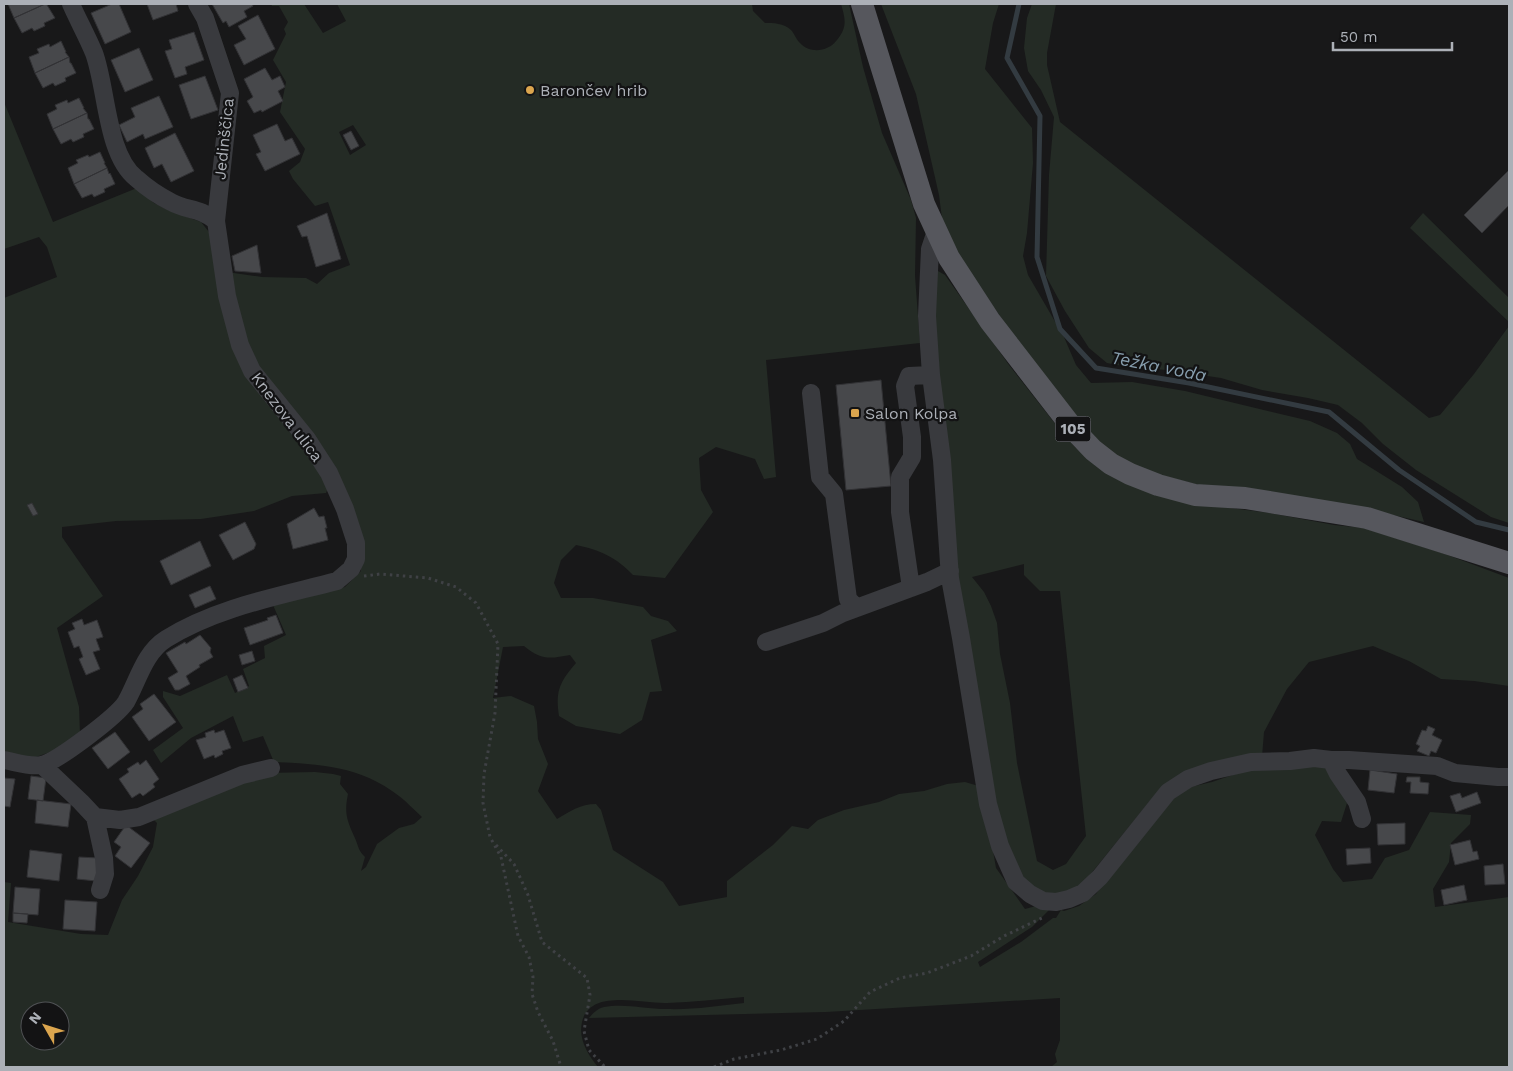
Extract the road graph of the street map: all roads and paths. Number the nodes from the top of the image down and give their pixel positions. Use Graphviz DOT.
graph roads {
  1 [pos="71,4"];
  2 [pos="197,4"];
  3 [pos="862,4"];
  4 [pos="216,221"];
  5 [pos="936,231"];
  6 [pos="931,375"];
  7 [pos="811,393"];
  8 [pos="1509,563"];
  9 [pos="950,571"];
  10 [pos="341,578"];
  11 [pos="911,588"];
  12 [pos="857,608"];
  13 [pos="766,642"];
  14 [pos="4,760"];
  15 [pos="1331,760"];
  16 [pos="42,765"];
  17 [pos="271,768"];
  18 [pos="1509,777"];
  19 [pos="94,817"];
  20 [pos="1362,819"];
  21 [pos="492,841"];
  22 [pos="100,890"];
  23 [pos="1062,901"];
  24 [pos="561,1067"];
  25 [pos="605,1067"];
  26 [pos="714,1067"];
  1 -- 4 [label="street"];
  2 -- 4 [label="street, Jedinščica"];
  3 -- 5 [label="main road, 105"];
  4 -- 10 [label="street, Knezova ulica"];
  5 -- 6 [label="street"];
  5 -- 8 [label="main road, 105"];
  6 -- 9 [label="street"];
  6 -- 11 [label="street"];
  7 -- 12 [label="street"];
  9 -- 11 [label="street"];
  9 -- 23 [label="street"];
  10 -- 16 [label="street"];
  10 -- 21 [label="path"];
  11 -- 12 [label="street"];
  12 -- 13 [label="street"];
  14 -- 16 [label="street"];
  15 -- 18 [label="street"];
  15 -- 20 [label="street"];
  15 -- 23 [label="street"];
  16 -- 19 [label="street"];
  17 -- 19 [label="street"];
  19 -- 22 [label="street"];
  21 -- 24 [label="path"];
  21 -- 25 [label="path"];
  23 -- 26 [label="path"];
}
